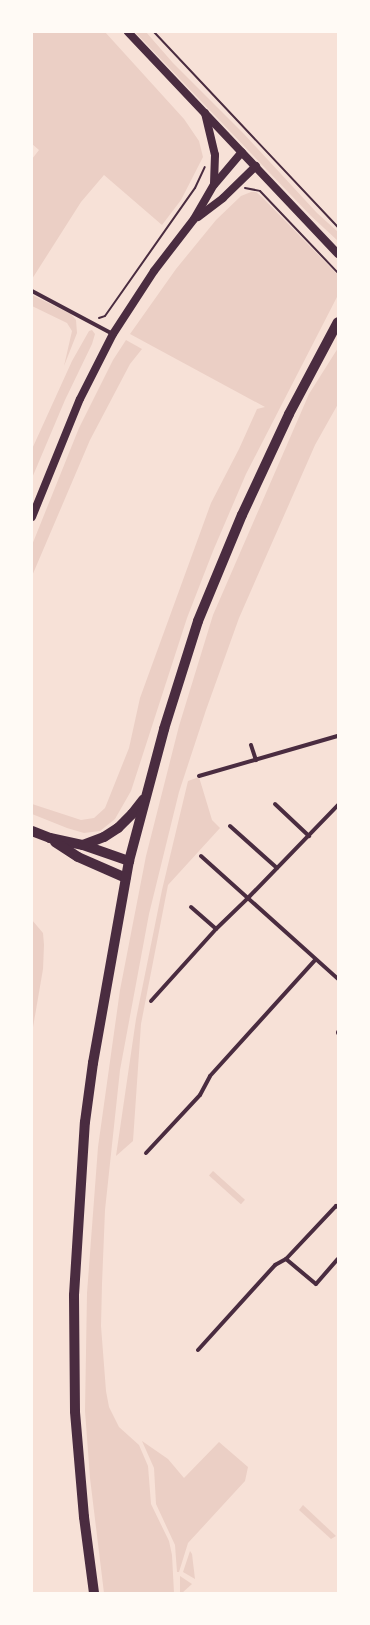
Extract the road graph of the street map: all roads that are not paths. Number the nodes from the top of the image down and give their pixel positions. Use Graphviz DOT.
graph roads {
  1 [pos="128,32"];
  2 [pos="205,112"];
  3 [pos="242,152"];
  4 [pos="256,166"];
  5 [pos="214,185"];
  6 [pos="194,219"];
  7 [pos="338,254"];
  8 [pos="32,291"];
  9 [pos="338,322"];
  10 [pos="114,334"];
  11 [pos="32,517"];
  12 [pos="338,736"];
  13 [pos="252,745"];
  14 [pos="256,760"];
  15 [pos="199,776"];
  16 [pos="146,795"];
  17 [pos="275,804"];
  18 [pos="338,805"];
  19 [pos="230,826"];
  20 [pos="32,831"];
  21 [pos="310,836"];
  22 [pos="50,838"];
  23 [pos="83,845"];
  24 [pos="201,856"];
  25 [pos="129,861"];
  26 [pos="277,868"];
  27 [pos="126,878"];
  28 [pos="247,899"];
  29 [pos="192,907"];
  30 [pos="216,929"];
  31 [pos="315,960"];
  32 [pos="338,979"];
  33 [pos="151,1001"];
  34 [pos="146,1153"];
  35 [pos="338,1207"];
  36 [pos="286,1259"];
  37 [pos="338,1259"];
  38 [pos="198,1350"];
  39 [pos="94,1593"];
  1 -- 2 [label="main road"];
  2 -- 3 [label="main road"];
  2 -- 5 [label="main road"];
  3 -- 4 [label="main road"];
  3 -- 5 [label="main road"];
  4 -- 6 [label="main road"];
  4 -- 7 [label="main road"];
  5 -- 6 [label="main road"];
  6 -- 10 [label="main road"];
  8 -- 10 [label="street"];
  9 -- 16 [label="main road"];
  10 -- 11 [label="main road"];
  12 -- 14 [label="street"];
  13 -- 14 [label="street"];
  14 -- 15 [label="street"];
  16 -- 23 [label="main road"];
  16 -- 25 [label="main road"];
  17 -- 21 [label="street"];
  18 -- 21 [label="street"];
  19 -- 26 [label="street"];
  20 -- 22 [label="main road"];
  21 -- 26 [label="street"];
  22 -- 23 [label="main road"];
  22 -- 27 [label="main road"];
  23 -- 25 [label="main road"];
  24 -- 28 [label="street"];
  25 -- 27 [label="main road"];
  26 -- 28 [label="street"];
  27 -- 39 [label="main road"];
  28 -- 30 [label="street"];
  28 -- 31 [label="street"];
  29 -- 30 [label="street"];
  30 -- 33 [label="street"];
  31 -- 32 [label="street"];
  31 -- 34 [label="street"];
  35 -- 36 [label="street"];
  36 -- 37 [label="street"];
  36 -- 38 [label="street"];
}
